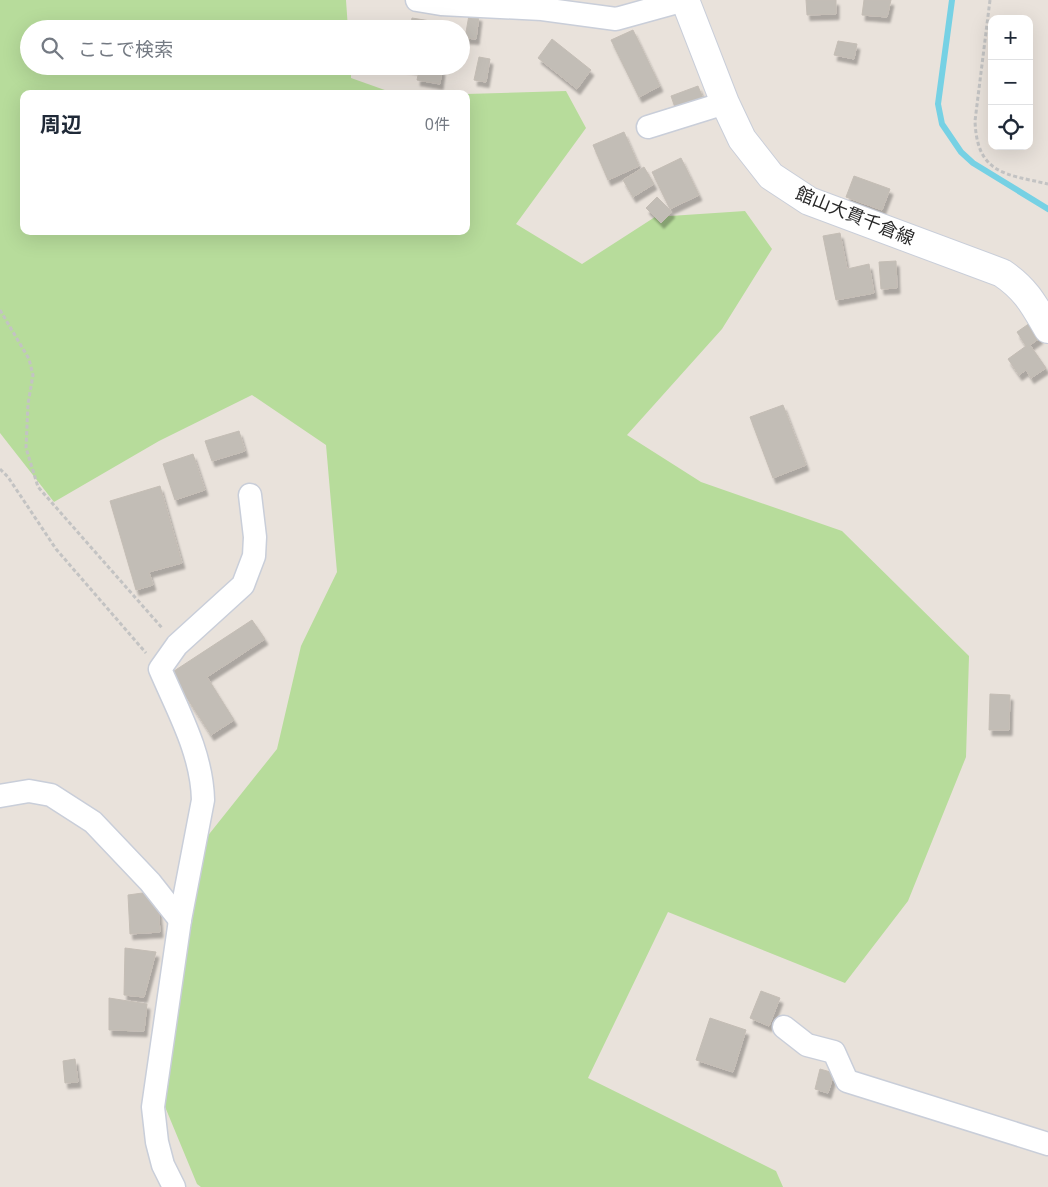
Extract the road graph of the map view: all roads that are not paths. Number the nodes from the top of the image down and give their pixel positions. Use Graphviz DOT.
graph roads {
  1 [pos="417,0"];
  2 [pos="685,0"];
  3 [pos="573,6"];
  4 [pos="725,103"];
  5 [pos="648,127"];
  6 [pos="1048,329"];
  7 [pos="250,494"];
  8 [pos="0,796"];
  9 [pos="180,920"];
  10 [pos="784,1027"];
  11 [pos="1048,1144"];
  12 [pos="174,1187"];
  1 -- 3 [label="street"];
  2 -- 3 [label="street"];
  2 -- 4 [label="main road, 館山大貫千倉線"];
  4 -- 5 [label="street"];
  4 -- 6 [label="main road, 館山大貫千倉線"];
  7 -- 9 [label="street"];
  8 -- 9 [label="street"];
  9 -- 12 [label="street"];
  10 -- 11 [label="street"];
}
